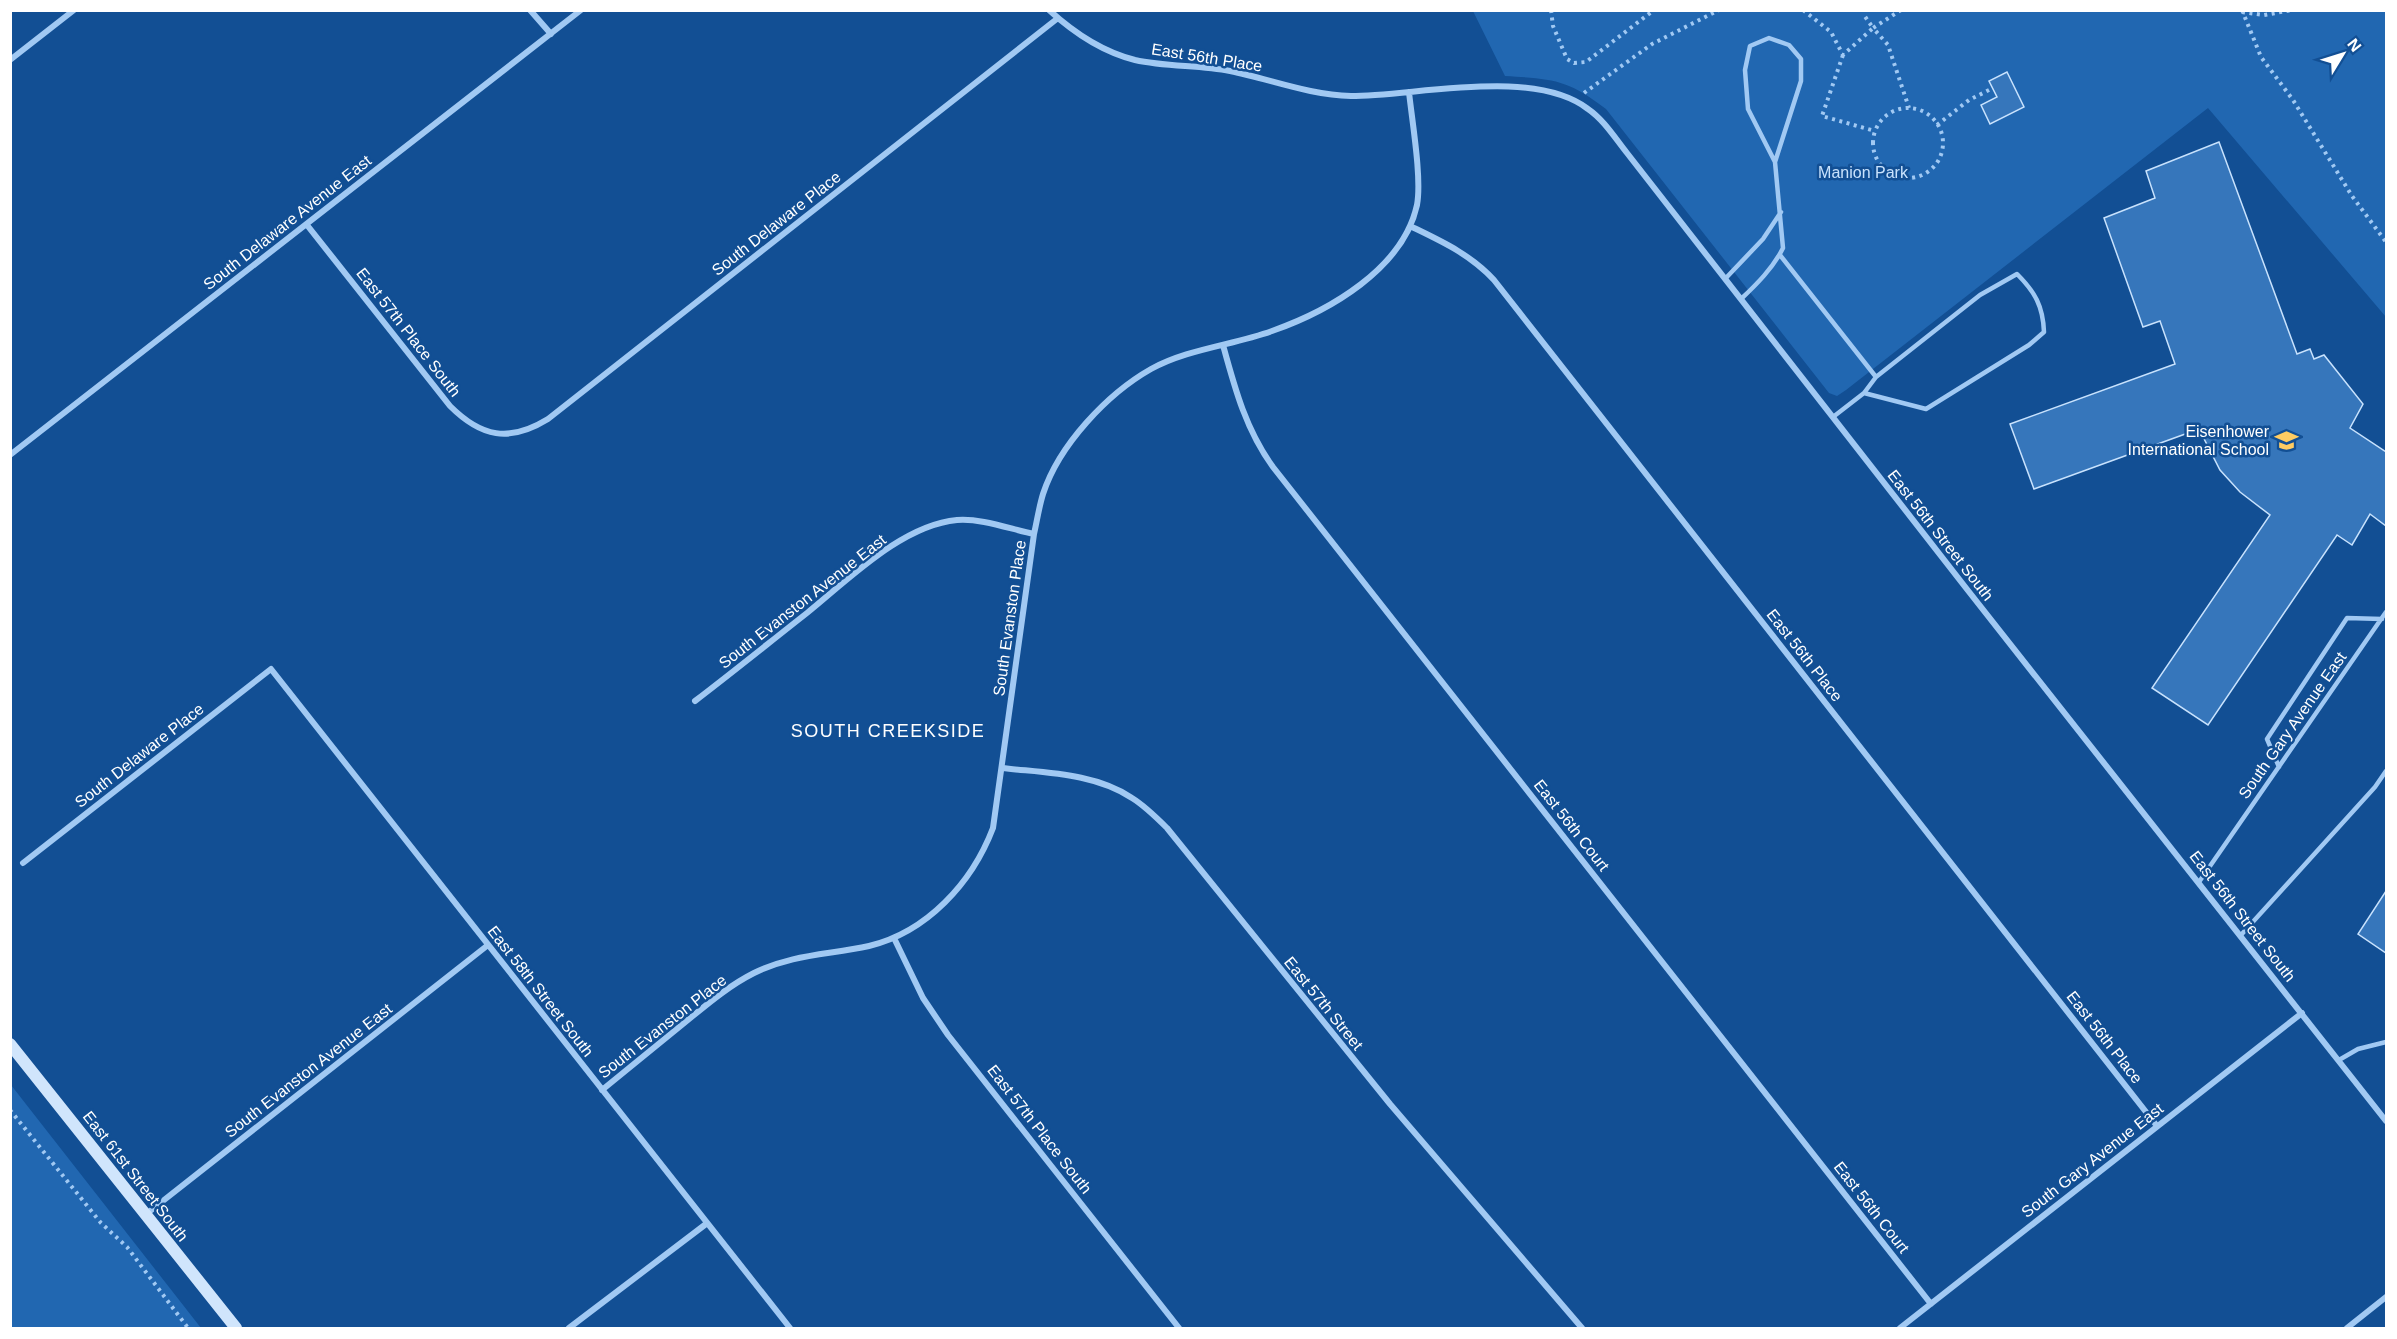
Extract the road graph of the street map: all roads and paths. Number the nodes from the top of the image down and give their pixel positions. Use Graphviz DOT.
graph roads {
  1 [pos="74,10"];
  2 [pos="531,10"];
  3 [pos="580,10"];
  4 [pos="1049,10"];
  5 [pos="1551,10"];
  6 [pos="1653,10"];
  7 [pos="1719,10"];
  8 [pos="1803,10"];
  9 [pos="1901,10"];
  10 [pos="2293,10"];
  11 [pos="2242,11"];
  12 [pos="1864,15"];
  13 [pos="1058,18"];
  14 [pos="1873,28"];
  15 [pos="551,34"];
  16 [pos="1843,55"];
  17 [pos="10,60"];
  18 [pos="1993,88"];
  19 [pos="1409,92"];
  20 [pos="1582,94"];
  21 [pos="1909,108"];
  22 [pos="1937,125"];
  23 [pos="1875,130"];
  24 [pos="1774,162"];
  25 [pos="1781,212"];
  26 [pos="307,225"];
  27 [pos="1410,226"];
  28 [pos="2386,242"];
  29 [pos="1780,254"];
  30 [pos="1725,279"];
  31 [pos="1741,299"];
  32 [pos="1223,345"];
  33 [pos="1876,377"];
  34 [pos="1864,393"];
  35 [pos="1833,417"];
  36 [pos="503,434"];
  37 [pos="10,455"];
  38 [pos="1034,534"];
  39 [pos="2386,612"];
  40 [pos="2382,619"];
  41 [pos="271,669"];
  42 [pos="696,701"];
  43 [pos="2279,767"];
  44 [pos="1002,768"];
  45 [pos="2386,771"];
  46 [pos="23,863"];
  47 [pos="2199,882"];
  48 [pos="2241,935"];
  49 [pos="894,938"];
  50 [pos="488,945"];
  51 [pos="2302,1013"];
  52 [pos="2386,1042"];
  53 [pos="10,1044"];
  54 [pos="2339,1060"];
  55 [pos="602,1090"];
  56 [pos="10,1110"];
  57 [pos="2386,1121"];
  58 [pos="2157,1126"];
  59 [pos="145,1215"];
  60 [pos="706,1224"];
  61 [pos="2386,1297"];
  62 [pos="1931,1304"];
  63 [pos="188,1329"];
  64 [pos="236,1329"];
  65 [pos="569,1329"];
  66 [pos="790,1329"];
  67 [pos="1179,1329"];
  68 [pos="1582,1329"];
  69 [pos="1900,1329"];
  70 [pos="2347,1329"];
  1 -- 17 [label="street"];
  2 -- 15 [label="street"];
  3 -- 15 [label="street, South Delaware Avenue East"];
  4 -- 13 [label="street, East 56th Place"];
  5 -- 6 [label="path"];
  7 -- 20 [label="path"];
  8 -- 16 [label="path"];
  9 -- 14 [label="path"];
  10 -- 11 [label="path"];
  11 -- 28 [label="path"];
  12 -- 14 [label="path"];
  13 -- 19 [label="street, East 56th Place"];
  13 -- 36 [label="street, South Delaware Place"];
  14 -- 16 [label="path"];
  14 -- 21 [label="path"];
  15 -- 26 [label="street, South Delaware Avenue East"];
  16 -- 23 [label="path"];
  18 -- 22 [label="path"];
  19 -- 27 [label="street"];
  19 -- 30 [label="street, East 56th Street South"];
  21 -- 22 [label="path"];
  21 -- 23 [label="path"];
  22 -- 23 [label="path"];
  24 -- 24 [label="lane"];
  24 -- 25 [label="lane"];
  25 -- 29 [label="lane"];
  25 -- 30 [label="lane"];
  26 -- 36 [label="street, East 57th Place South"];
  26 -- 37 [label="street, South Delaware Avenue East"];
  27 -- 32 [label="street"];
  27 -- 58 [label="street, East 56th Place"];
  29 -- 31 [label="lane"];
  29 -- 33 [label="lane"];
  30 -- 31 [label="street, East 56th Street South"];
  31 -- 35 [label="street, East 56th Street South"];
  32 -- 38 [label="street"];
  32 -- 62 [label="street, East 56th Court"];
  33 -- 34 [label="lane"];
  33 -- 34 [label="lane"];
  34 -- 35 [label="lane"];
  35 -- 47 [label="street, East 56th Street South"];
  38 -- 42 [label="street, South Evanston Avenue East"];
  38 -- 44 [label="street, South Evanston Place"];
  39 -- 40 [label="lane, South Gary Avenue East"];
  40 -- 43 [label="lane, South Gary Avenue East"];
  40 -- 43 [label="lane"];
  41 -- 46 [label="street, South Delaware Place"];
  41 -- 50 [label="street, East 58th Street South"];
  43 -- 47 [label="lane, South Gary Avenue East"];
  44 -- 49 [label="street, South Evanston Place"];
  44 -- 68 [label="street, East 57th Street"];
  45 -- 48 [label="lane"];
  47 -- 48 [label="street, East 56th Street South"];
  48 -- 51 [label="street, East 56th Street South"];
  49 -- 55 [label="street, South Evanston Place"];
  49 -- 67 [label="street, East 57th Place South"];
  50 -- 55 [label="street, East 58th Street South"];
  50 -- 59 [label="street, South Evanston Avenue East"];
  51 -- 54 [label="street, East 56th Street South"];
  51 -- 58 [label="street, South Gary Avenue East"];
  52 -- 54 [label="lane"];
  53 -- 59 [label="street, East 61st Street South"];
  54 -- 57 [label="street, East 56th Street South"];
  55 -- 60 [label="street, East 58th Street South"];
  56 -- 63 [label="path"];
  58 -- 62 [label="street, South Gary Avenue East"];
  59 -- 64 [label="street, East 61st Street South"];
  60 -- 65 [label="street"];
  60 -- 66 [label="street, East 58th Street South"];
  61 -- 70 [label="street"];
  62 -- 69 [label="street, South Gary Avenue East"];
}
